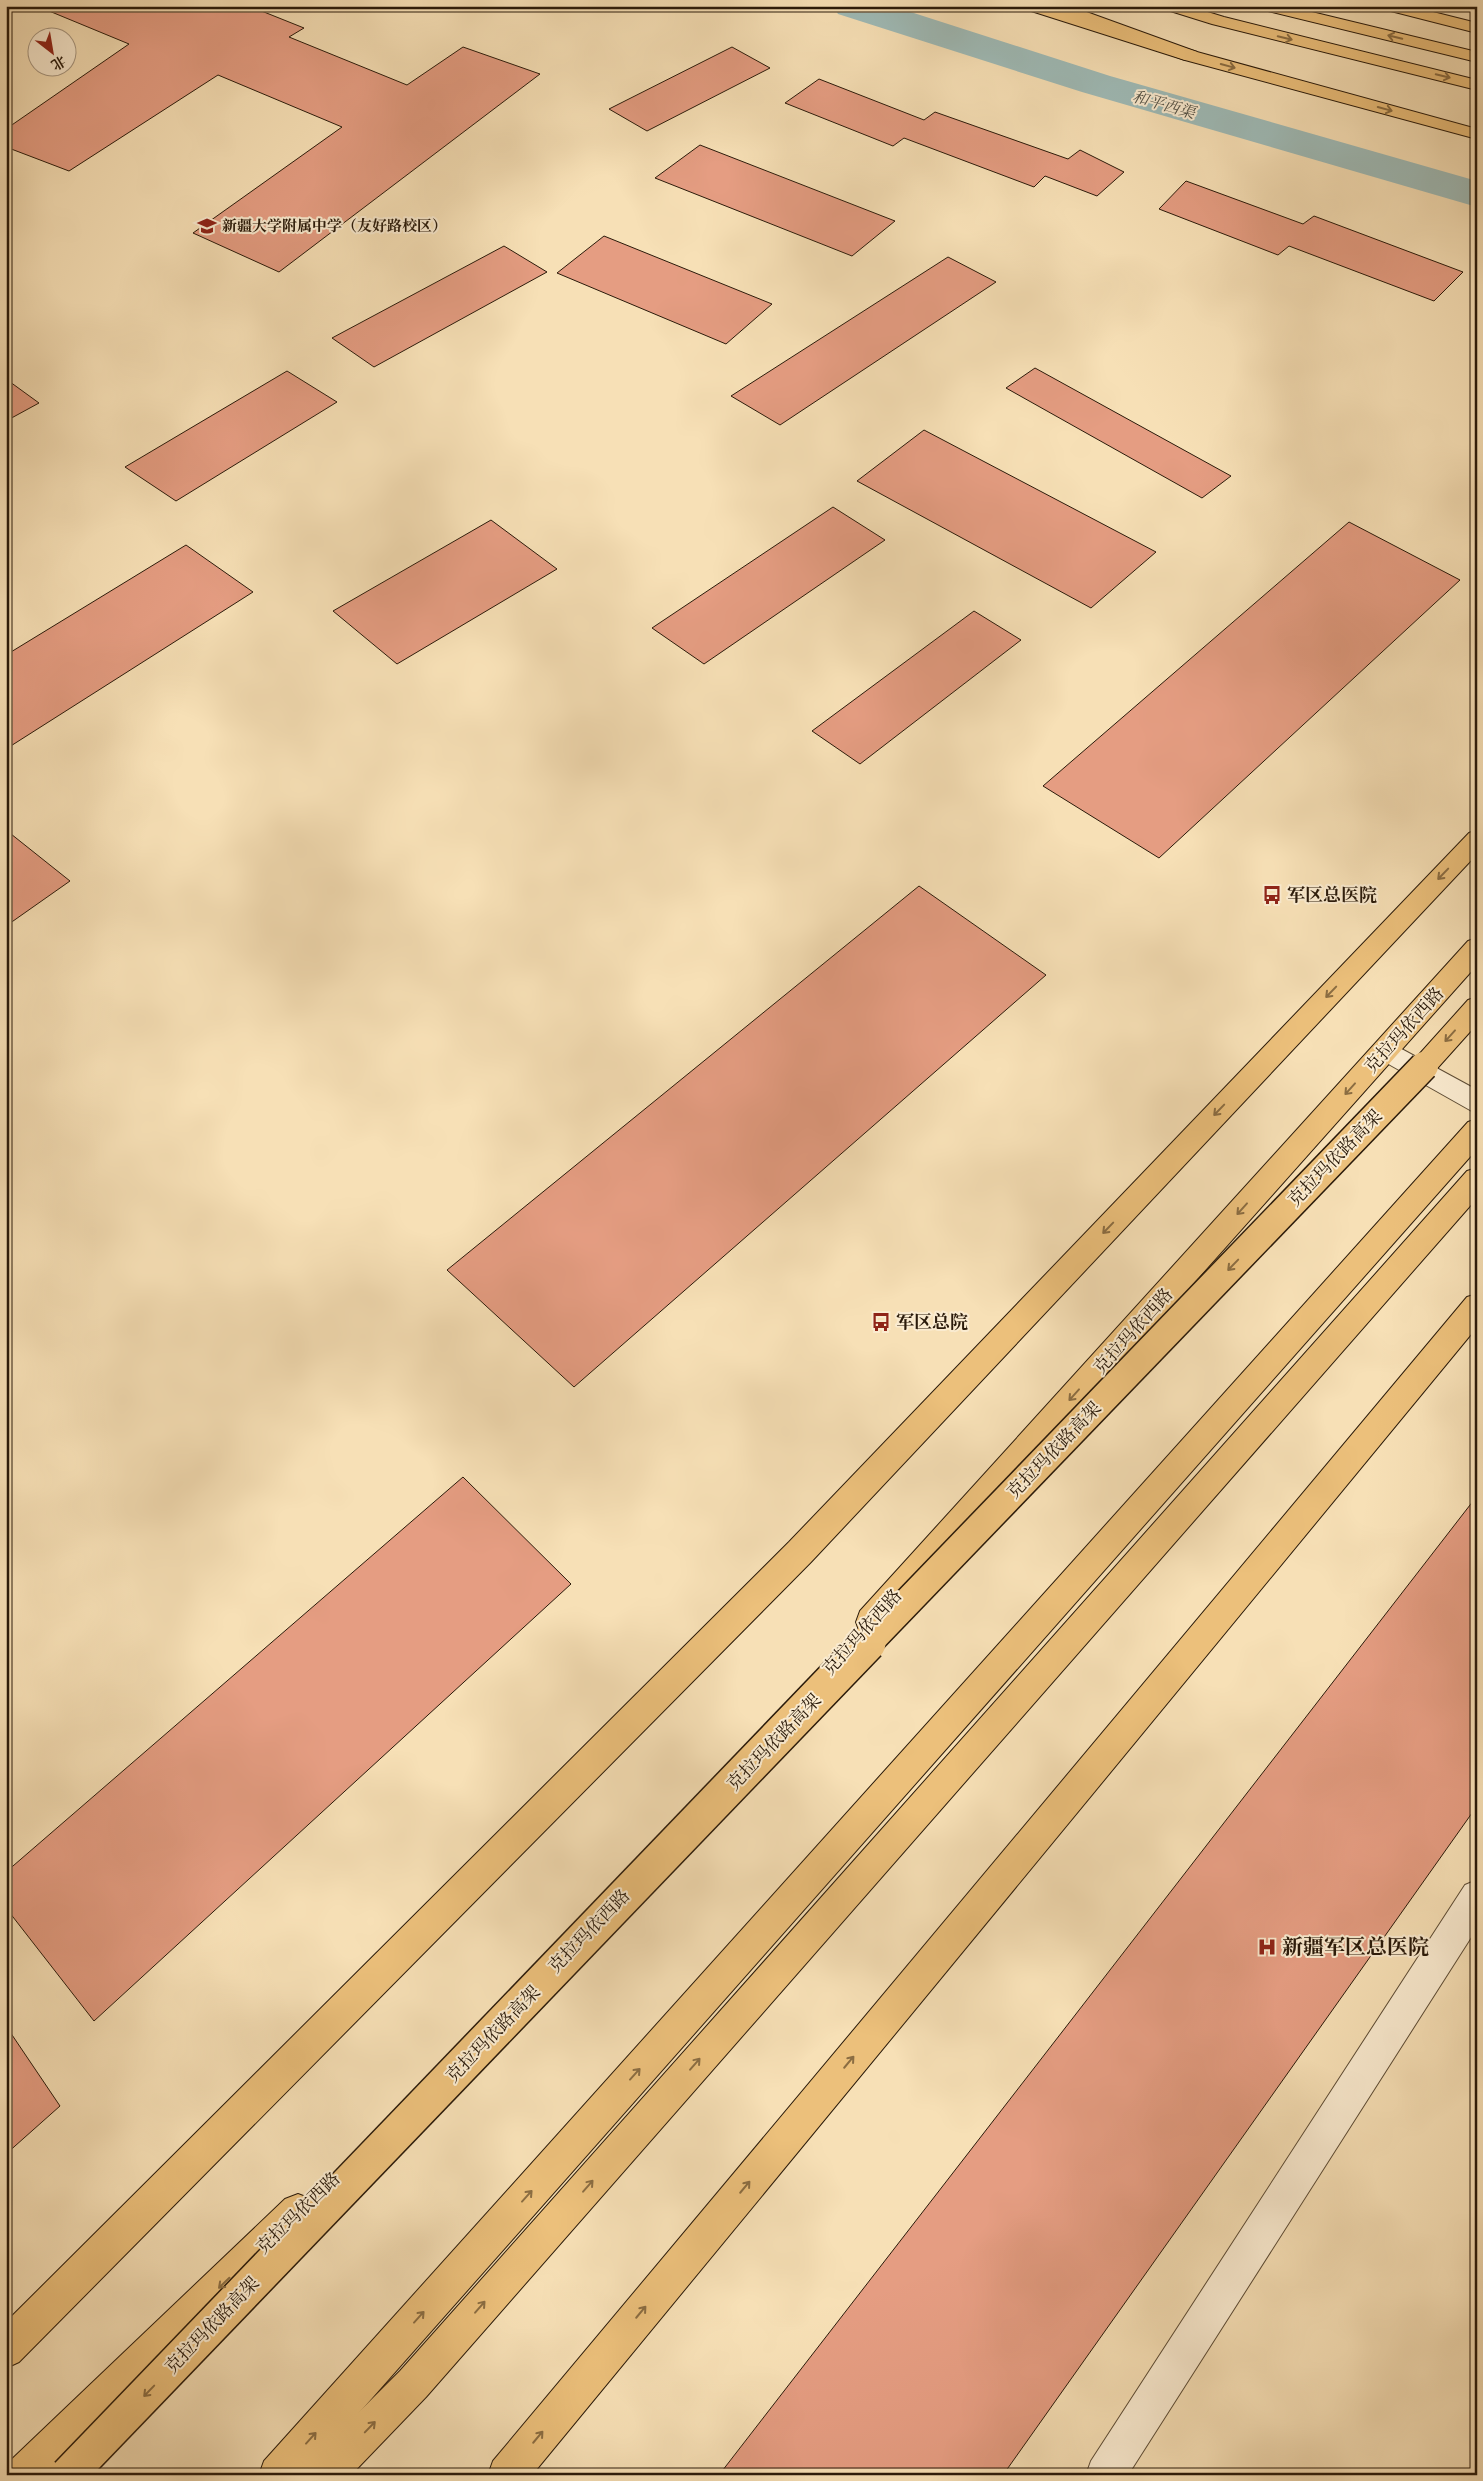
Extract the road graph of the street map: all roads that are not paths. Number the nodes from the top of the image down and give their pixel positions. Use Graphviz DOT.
graph roads {
  1 [pos="1031,6"];
  2 [pos="1054,6"];
  3 [pos="1170,6"];
  4 [pos="1266,6"];
  5 [pos="1389,6"];
  6 [pos="1477,28"];
  7 [pos="1191,56"];
  8 [pos="1477,57"];
  9 [pos="1477,85"];
  10 [pos="1477,134"];
  11 [pos="1477,839"];
  12 [pos="1477,948"];
  13 [pos="1477,1007"];
  14 [pos="1385,1050"];
  15 [pos="1477,1103"];
  16 [pos="1477,1130"];
  17 [pos="1477,1179"];
  18 [pos="1477,1306"];
  19 [pos="1477,1897"];
  20 [pos="6,2349"];
  21 [pos="24,2475"];
  22 [pos="68,2475"];
  23 [pos="278,2475"];
  24 [pos="324,2475"];
  25 [pos="506,2475"];
  26 [pos="1105,2475"];
  1 -- 7 [label="main road"];
  2 -- 7 [label="main road"];
  3 -- 9 [label="main road, one-way"];
  8 -- 4 [label="main road, one-way"];
  5 -- 6 [label="main road"];
  7 -- 10 [label="main road, one-way"];
  11 -- 20 [label="main road, one-way"];
  12 -- 14 [label="main road, 克拉玛依西路"];
  13 -- 22 [label="main road, 克拉玛依路高架, one-way, bridge"];
  14 -- 15 [label="street"];
  14 -- 21 [label="main road, 克拉玛依西路, one-way"];
  23 -- 16 [label="main road, one-way"];
  24 -- 17 [label="main road, one-way"];
  25 -- 18 [label="main road, one-way"];
  19 -- 26 [label="street"];
}
